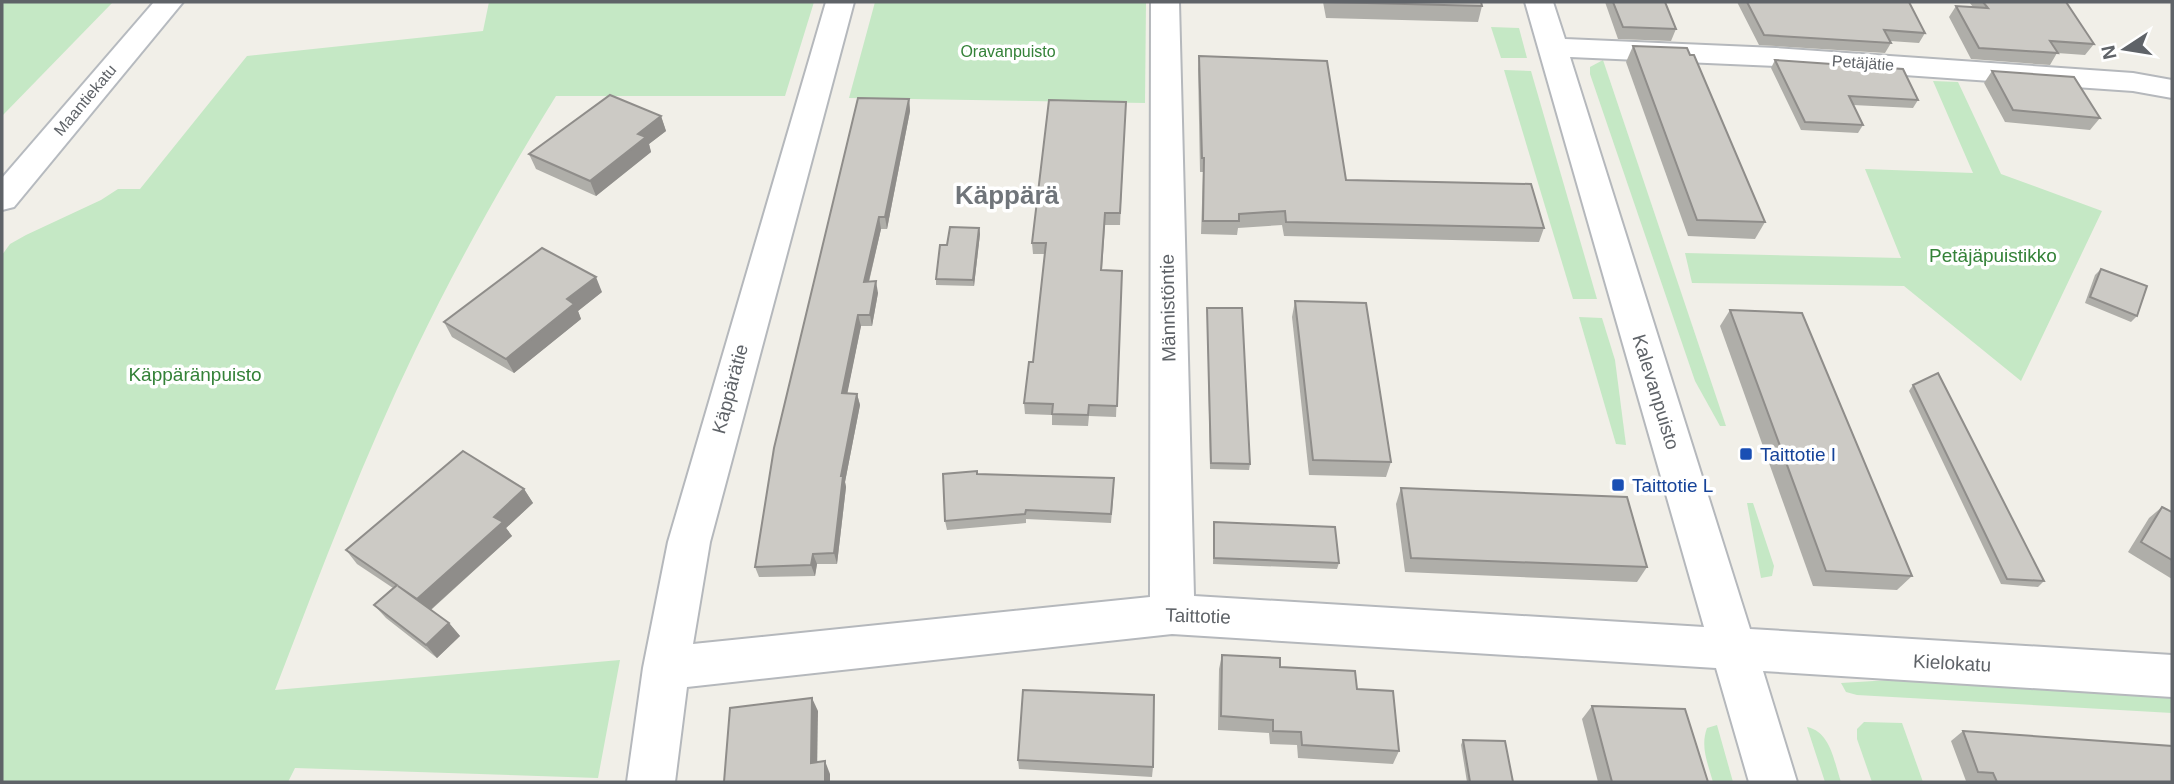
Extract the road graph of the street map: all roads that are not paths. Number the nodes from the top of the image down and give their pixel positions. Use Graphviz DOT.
graph roads {
  1 [pos="169,2"];
  2 [pos="840,2"];
  3 [pos="1165,2"];
  4 [pos="1539,2"];
  5 [pos="1553,47"];
  6 [pos="2172,89"];
  7 [pos="2,199"];
  8 [pos="1172,614"];
  9 [pos="1732,649"];
  10 [pos="666,668"];
  11 [pos="2172,676"];
  12 [pos="651,782"];
  13 [pos="1773,782"];
  1 -- 7 [label="street, Maantiekatu"];
  2 -- 10 [label="street, Käppärätie"];
  3 -- 8 [label="street, Männistöntie"];
  4 -- 5 [label="street, Kalevanpuisto"];
  5 -- 6 [label="street, Petäjätie"];
  5 -- 9 [label="street, Kalevanpuisto"];
  8 -- 9 [label="street, Taittotie"];
  8 -- 10 [label="street, Taittotie"];
  9 -- 11 [label="street, Kielokatu"];
  9 -- 13 [label="street, Kalevanpuisto"];
  10 -- 12 [label="street, Käppärätie"];
}
